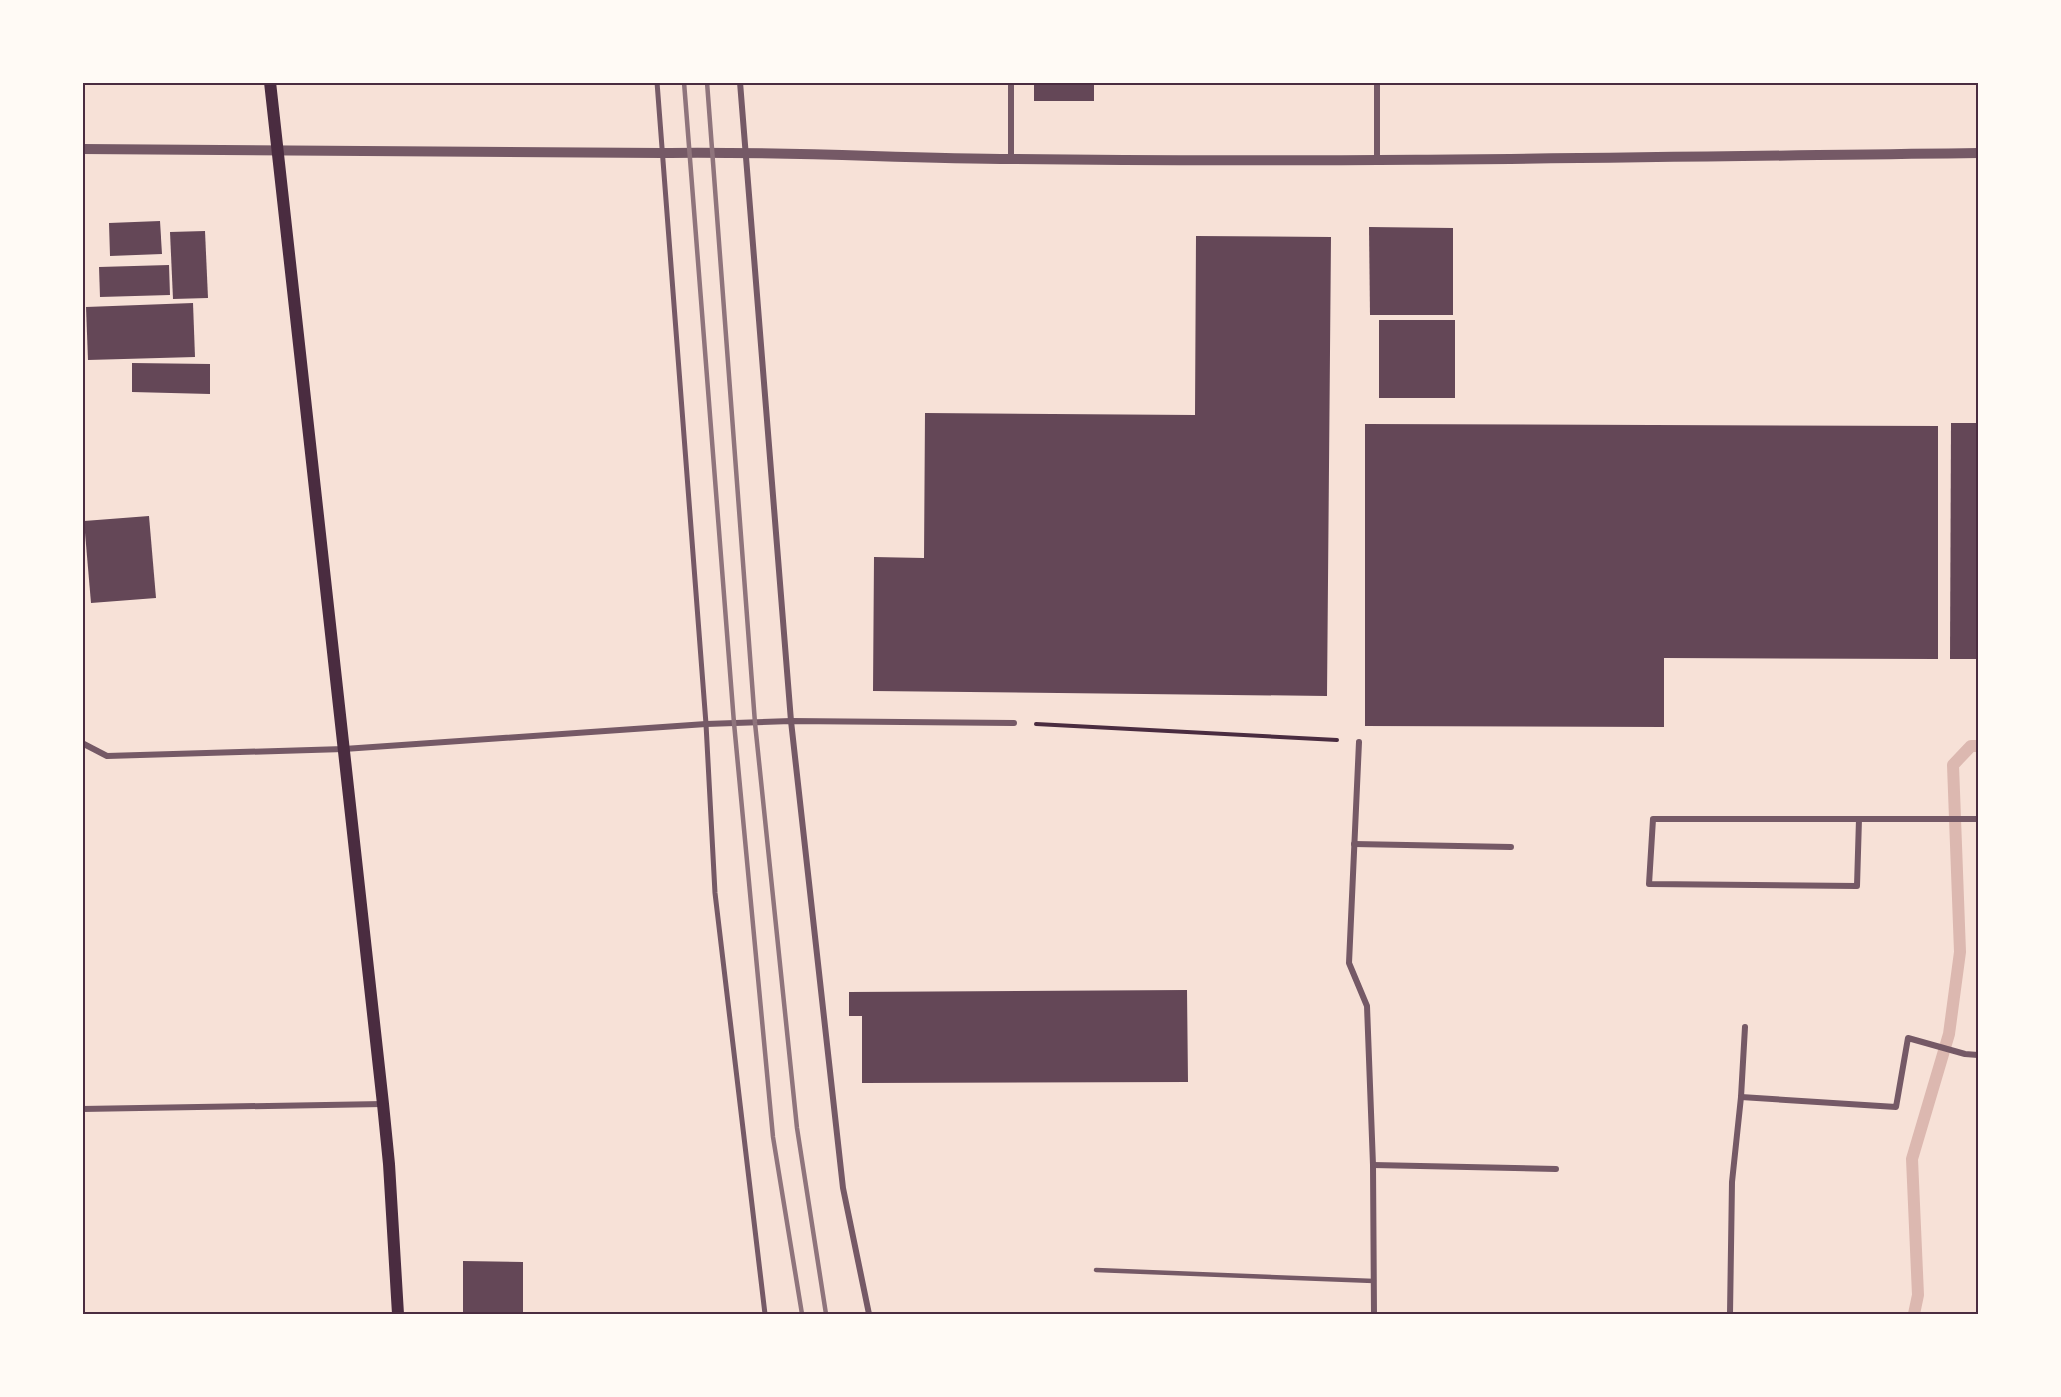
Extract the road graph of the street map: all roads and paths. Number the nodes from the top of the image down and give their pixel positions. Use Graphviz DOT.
graph roads {
  1 [pos="270,82"];
  2 [pos="657,82"];
  3 [pos="740,82"];
  4 [pos="1011,82"];
  5 [pos="1377,82"];
  6 [pos="82,149"];
  7 [pos="277,149"];
  8 [pos="745,152"];
  9 [pos="662,153"];
  10 [pos="1978,153"];
  11 [pos="1011,159"];
  12 [pos="1377,160"];
  13 [pos="791,721"];
  14 [pos="1014,723"];
  15 [pos="706,724"];
  16 [pos="1359,742"];
  17 [pos="82,743"];
  18 [pos="344,749"];
  19 [pos="1860,819"];
  20 [pos="1978,819"];
  21 [pos="1354,844"];
  22 [pos="1511,847"];
  23 [pos="1745,1028"];
  24 [pos="1978,1054"];
  25 [pos="1741,1097"];
  26 [pos="383,1104"];
  27 [pos="82,1109"];
  28 [pos="1373,1165"];
  29 [pos="1556,1169"];
  30 [pos="1096,1270"];
  31 [pos="1374,1281"];
  32 [pos="398,1314"];
  33 [pos="765,1314"];
  34 [pos="869,1314"];
  35 [pos="1374,1314"];
  36 [pos="1730,1314"];
  1 -- 7 [label="main road"];
  2 -- 9 [label="street"];
  3 -- 8 [label="street"];
  4 -- 11 [label="street"];
  5 -- 12 [label="street"];
  6 -- 7 [label="street"];
  7 -- 9 [label="street"];
  7 -- 18 [label="main road"];
  8 -- 9 [label="street"];
  8 -- 11 [label="street"];
  8 -- 13 [label="street"];
  9 -- 15 [label="street"];
  10 -- 12 [label="street"];
  11 -- 12 [label="street"];
  13 -- 14 [label="street"];
  13 -- 15 [label="street"];
  13 -- 34 [label="street"];
  14 -- 16 [label="path"];
  15 -- 18 [label="street"];
  15 -- 33 [label="street"];
  16 -- 21 [label="street"];
  17 -- 18 [label="street"];
  18 -- 26 [label="main road"];
  19 -- 19 [label="street"];
  19 -- 20 [label="street"];
  21 -- 22 [label="street"];
  21 -- 28 [label="street"];
  23 -- 25 [label="street"];
  24 -- 25 [label="street"];
  25 -- 36 [label="street"];
  26 -- 27 [label="street"];
  26 -- 32 [label="main road"];
  28 -- 29 [label="street"];
  28 -- 31 [label="street"];
  30 -- 31 [label="lane"];
  31 -- 35 [label="street"];
}
